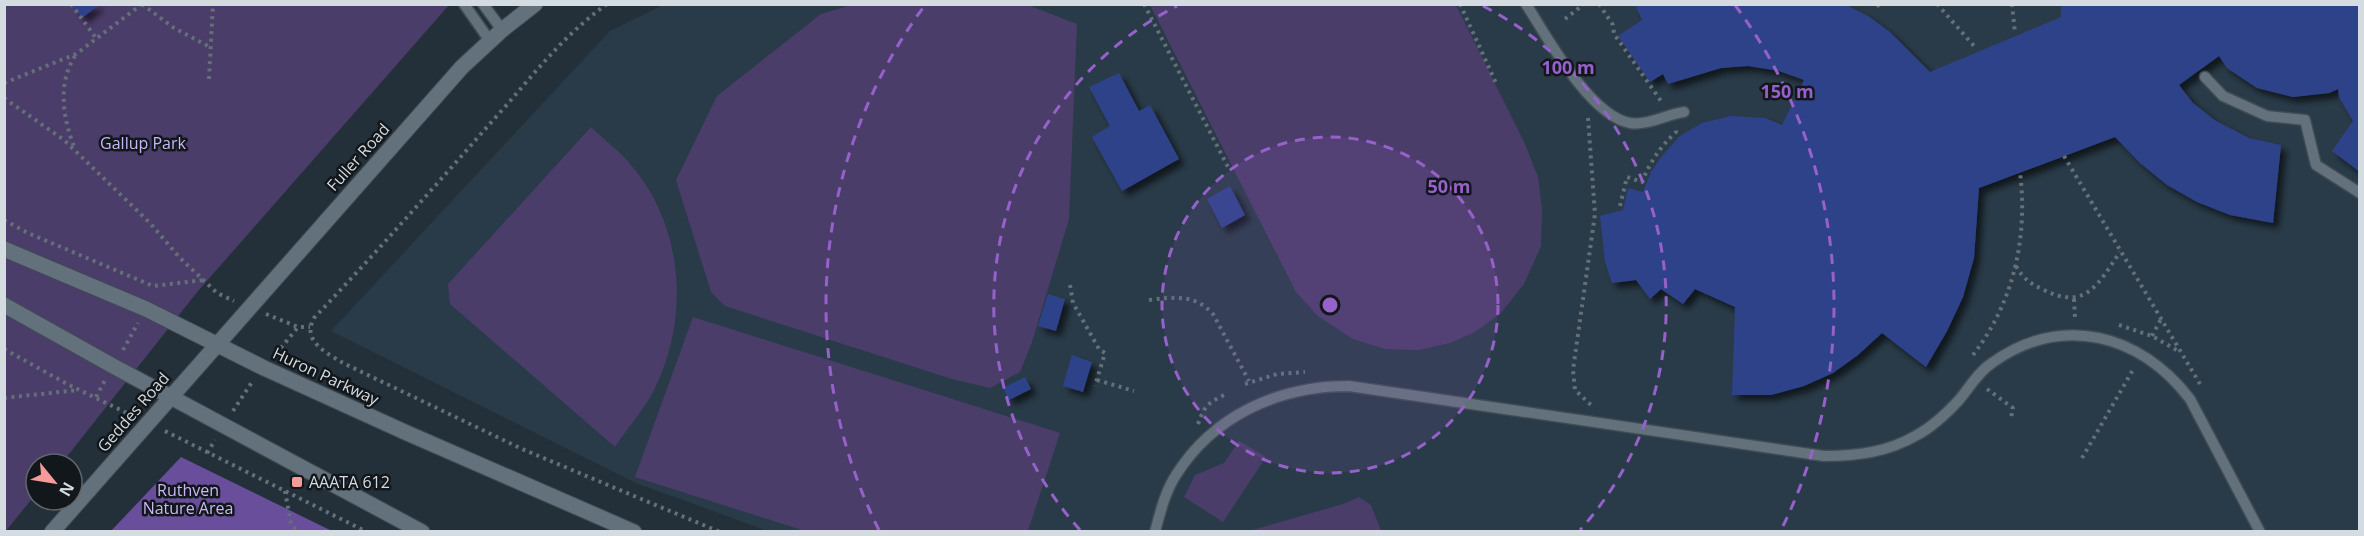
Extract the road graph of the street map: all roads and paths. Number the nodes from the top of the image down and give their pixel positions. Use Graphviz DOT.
graph roads {
  1 [pos="71,4"];
  2 [pos="142,4"];
  3 [pos="213,4"];
  4 [pos="464,4"];
  5 [pos="483,4"];
  6 [pos="535,4"];
  7 [pos="1144,4"];
  8 [pos="1460,4"];
  9 [pos="1526,4"];
  10 [pos="1584,4"];
  11 [pos="1599,4"];
  12 [pos="1937,4"];
  13 [pos="2012,4"];
  14 [pos="604,6"];
  15 [pos="1565,19"];
  16 [pos="502,30"];
  17 [pos="2014,33"];
  18 [pos="96,38"];
  19 [pos="490,41"];
  20 [pos="210,47"];
  21 [pos="1976,47"];
  22 [pos="76,54"];
  23 [pos="2205,77"];
  24 [pos="209,79"];
  25 [pos="4,83"];
  26 [pos="1496,84"];
  27 [pos="4,98"];
  28 [pos="1587,108"];
  29 [pos="1684,112"];
  30 [pos="1670,114"];
  31 [pos="75,150"];
  32 [pos="2064,156"];
  33 [pos="1229,169"];
  34 [pos="2020,172"];
  35 [pos="2360,193"];
  36 [pos="1620,206"];
  37 [pos="4,220"];
  38 [pos="4,249"];
  39 [pos="2120,252"];
  40 [pos="2016,266"];
  41 [pos="204,280"];
  42 [pos="1070,285"];
  43 [pos="159,286"];
  44 [pos="155,294"];
  45 [pos="221,295"];
  46 [pos="2074,299"];
  47 [pos="1149,300"];
  48 [pos="4,305"];
  49 [pos="2074,318"];
  50 [pos="2162,319"];
  51 [pos="288,323"];
  52 [pos="137,326"];
  53 [pos="298,327"];
  54 [pos="310,327"];
  55 [pos="292,335"];
  56 [pos="217,343"];
  57 [pos="126,345"];
  58 [pos="2147,345"];
  59 [pos="4,349"];
  60 [pos="2181,353"];
  61 [pos="1968,363"];
  62 [pos="2136,364"];
  63 [pos="1309,371"];
  64 [pos="1097,380"];
  65 [pos="1095,386"];
  66 [pos="249,387"];
  67 [pos="1984,387"];
  68 [pos="80,390"];
  69 [pos="100,390"];
  70 [pos="1134,391"];
  71 [pos="171,396"];
  72 [pos="1581,396"];
  73 [pos="96,397"];
  74 [pos="4,398"];
  75 [pos="103,400"];
  76 [pos="231,414"];
  77 [pos="2011,418"];
  78 [pos="176,437"];
  79 [pos="217,437"];
  80 [pos="207,453"];
  81 [pos="2082,458"];
  82 [pos="285,491"];
  83 [pos="52,531"];
  84 [pos="298,531"];
  85 [pos="367,531"];
  86 [pos="422,531"];
  87 [pos="634,531"];
  88 [pos="720,531"];
  89 [pos="1155,531"];
  90 [pos="2260,531"];
  1 -- 18 [label="path"];
  2 -- 18 [label="path"];
  2 -- 20 [label="path"];
  3 -- 20 [label="path"];
  4 -- 19 [label="lane"];
  5 -- 16 [label="lane"];
  6 -- 16 [label="main road, Fuller Road"];
  7 -- 33 [label="path"];
  8 -- 26 [label="path"];
  9 -- 30 [label="lane"];
  10 -- 15 [label="path"];
  11 -- 30 [label="path"];
  12 -- 21 [label="path"];
  13 -- 17 [label="path"];
  14 -- 54 [label="path"];
  16 -- 19 [label="main road, Fuller Road"];
  18 -- 22 [label="path"];
  19 -- 56 [label="main road, Fuller Road"];
  20 -- 24 [label="path"];
  22 -- 25 [label="path"];
  22 -- 31 [label="path"];
  23 -- 35 [label="lane"];
  27 -- 31 [label="path"];
  28 -- 72 [label="path"];
  29 -- 30 [label="lane"];
  30 -- 36 [label="path"];
  31 -- 41 [label="path"];
  32 -- 39 [label="path"];
  34 -- 40 [label="path"];
  37 -- 43 [label="path"];
  38 -- 56 [label="main road, Huron Parkway"];
  39 -- 46 [label="path"];
  39 -- 50 [label="path"];
  40 -- 46 [label="path"];
  40 -- 61 [label="path"];
  41 -- 43 [label="path"];
  41 -- 45 [label="path"];
  42 -- 64 [label="path"];
  43 -- 44 [label="path"];
  46 -- 49 [label="path"];
  47 -- 63 [label="path"];
  48 -- 71 [label="main road"];
  50 -- 58 [label="path"];
  50 -- 60 [label="path"];
  51 -- 53 [label="path"];
  52 -- 57 [label="path"];
  53 -- 54 [label="path"];
  53 -- 55 [label="path"];
  54 -- 88 [label="path"];
  56 -- 71 [label="main road, Geddes Road"];
  56 -- 87 [label="main road, Huron Parkway"];
  59 -- 68 [label="path"];
  62 -- 81 [label="path"];
  64 -- 65 [label="path"];
  64 -- 70 [label="path"];
  66 -- 76 [label="path"];
  67 -- 77 [label="path"];
  68 -- 73 [label="path"];
  68 -- 74 [label="path"];
  69 -- 73 [label="path"];
  71 -- 83 [label="main road, Geddes Road"];
  71 -- 86 [label="main road"];
  73 -- 75 [label="path"];
  78 -- 80 [label="path"];
  79 -- 80 [label="path"];
  80 -- 82 [label="path"];
  82 -- 84 [label="path"];
  82 -- 85 [label="path"];
  89 -- 90 [label="lane"];
}
